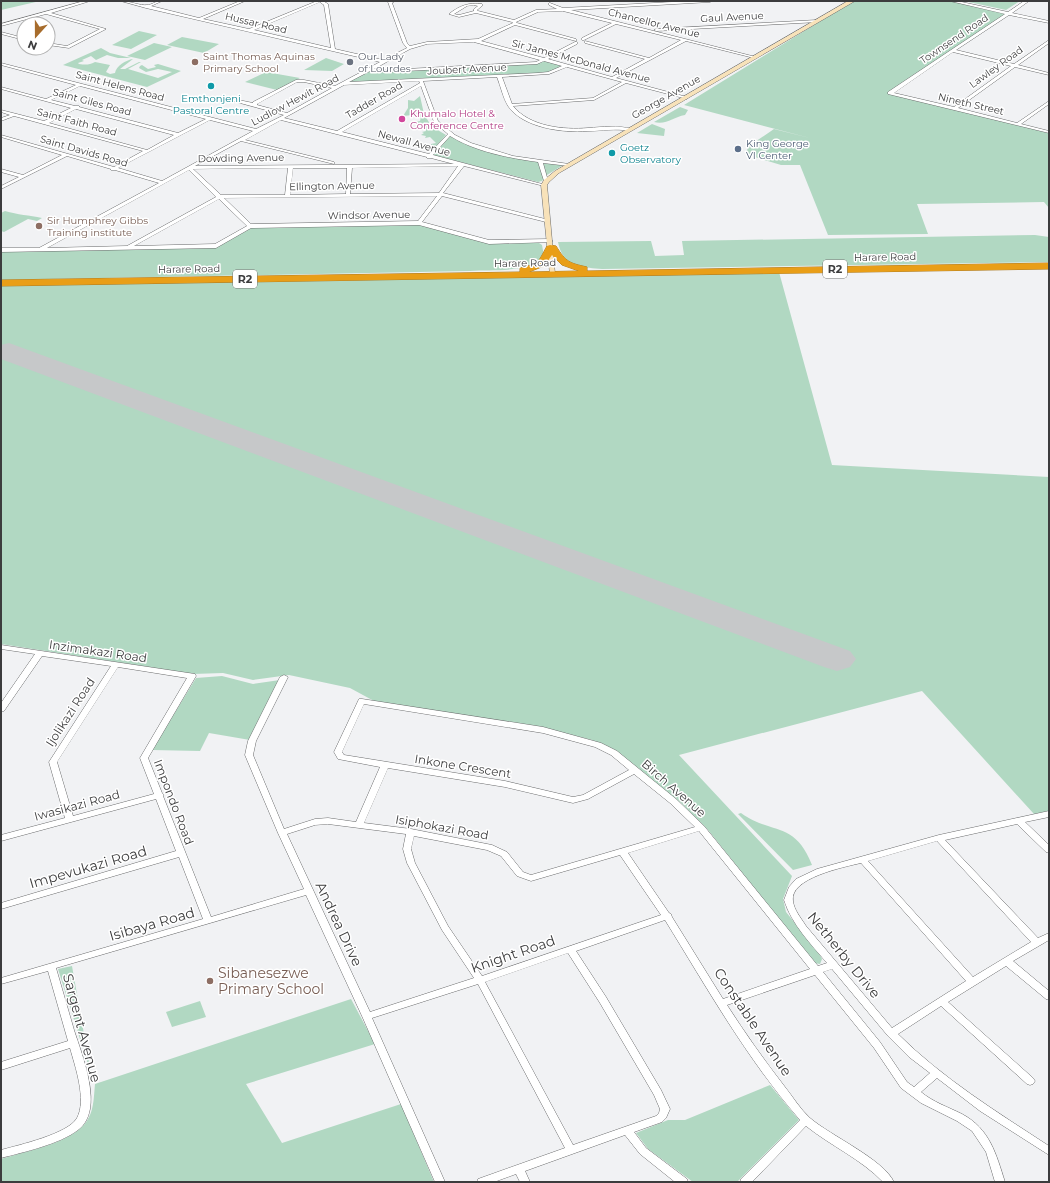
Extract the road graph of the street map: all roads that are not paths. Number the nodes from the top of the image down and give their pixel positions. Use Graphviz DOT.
graph roads {
  1 [pos="88,1"];
  2 [pos="123,1"];
  3 [pos="160,1"];
  4 [pos="243,1"];
  5 [pos="320,1"];
  6 [pos="390,1"];
  7 [pos="710,1"];
  8 [pos="852,1"];
  9 [pos="952,1"];
  10 [pos="1027,1"];
  11 [pos="550,2"];
  12 [pos="146,6"];
  13 [pos="561,9"];
  14 [pos="542,11"];
  15 [pos="476,12"];
  16 [pos="48,13"];
  17 [pos="1009,13"];
  18 [pos="199,19"];
  19 [pos="817,20"];
  20 [pos="514,22"];
  21 [pos="1049,22"];
  22 [pos="615,23"];
  23 [pos="1,25"];
  24 [pos="648,30"];
  25 [pos="248,31"];
  26 [pos="1,33"];
  27 [pos="16,36"];
  28 [pos="473,40"];
  29 [pos="685,40"];
  30 [pos="576,41"];
  31 [pos="585,41"];
  32 [pos="1049,41"];
  33 [pos="56,45"];
  34 [pos="409,48"];
  35 [pos="334,50"];
  36 [pos="953,51"];
  37 [pos="754,57"];
  38 [pos="649,59"];
  39 [pos="543,61"];
  40 [pos="384,62"];
  41 [pos="1,64"];
  42 [pos="1013,65"];
  43 [pos="565,66"];
  44 [pos="370,70"];
  45 [pos="1049,74"];
  46 [pos="499,76"];
  47 [pos="613,78"];
  48 [pos="421,82"];
  49 [pos="626,82"];
  50 [pos="344,84"];
  51 [pos="79,85"];
  52 [pos="1,88"];
  53 [pos="336,88"];
  54 [pos="890,93"];
  55 [pos="685,98"];
  56 [pos="231,99"];
  57 [pos="47,100"];
  58 [pos="1049,102"];
  59 [pos="510,105"];
  60 [pos="255,106"];
  61 [pos="77,107"];
  62 [pos="954,109"];
  63 [pos="1,111"];
  64 [pos="13,114"];
  65 [pos="287,114"];
  66 [pos="280,118"];
  67 [pos="209,119"];
  68 [pos="1,120"];
  69 [pos="45,123"];
  70 [pos="1018,124"];
  71 [pos="630,130"];
  72 [pos="257,131"];
  73 [pos="1049,132"];
  74 [pos="337,133"];
  75 [pos="450,134"];
  76 [pos="178,135"];
  77 [pos="1,136"];
  78 [pos="241,140"];
  79 [pos="147,151"];
  80 [pos="66,155"];
  81 [pos="429,157"];
  82 [pos="540,162"];
  83 [pos="462,165"];
  84 [pos="569,165"];
  85 [pos="342,166"];
  86 [pos="350,166"];
  87 [pos="290,167"];
  88 [pos="189,168"];
  89 [pos="113,169"];
  90 [pos="1,170"];
  91 [pos="24,177"];
  92 [pos="162,182"];
  93 [pos="545,183"];
  94 [pos="1,188"];
  95 [pos="348,194"];
  96 [pos="440,194"];
  97 [pos="287,195"];
  98 [pos="219,197"];
  99 [pos="546,220"];
  100 [pos="419,223"];
  101 [pos="250,226"];
  102 [pos="551,245"];
  103 [pos="128,247"];
  104 [pos="1,250"];
  105 [pos="40,250"];
  106 [pos="1049,266"];
  107 [pos="621,273"];
  108 [pos="554,274"];
  109 [pos="490,275"];
  110 [pos="1,283"];
  111 [pos="1,647"];
  112 [pos="40,653"];
  113 [pos="116,664"];
  114 [pos="192,676"];
  115 [pos="284,677"];
  116 [pos="362,701"];
  117 [pos="1,709"];
  118 [pos="385,765"];
  119 [pos="635,770"];
  120 [pos="160,795"];
  121 [pos="1049,814"];
  122 [pos="70,820"];
  123 [pos="1019,821"];
  124 [pos="359,825"];
  125 [pos="701,828"];
  126 [pos="411,832"];
  127 [pos="282,833"];
  128 [pos="1,838"];
  129 [pos="939,838"];
  130 [pos="1049,850"];
  131 [pos="623,852"];
  132 [pos="181,853"];
  133 [pos="862,859"];
  134 [pos="309,891"];
  135 [pos="1,906"];
  136 [pos="668,916"];
  137 [pos="208,921"];
  138 [pos="1049,936"];
  139 [pos="1037,943"];
  140 [pos="570,949"];
  141 [pos="1006,961"];
  142 [pos="833,966"];
  143 [pos="51,967"];
  144 [pos="816,971"];
  145 [pos="480,980"];
  146 [pos="1,982"];
  147 [pos="972,982"];
  148 [pos="1049,996"];
  149 [pos="942,1002"];
  150 [pos="721,1003"];
  151 [pos="367,1016"];
  152 [pos="891,1033"];
  153 [pos="74,1043"];
  154 [pos="1,1066"];
  155 [pos="936,1073"];
  156 [pos="1030,1081"];
  157 [pos="914,1093"];
  158 [pos="806,1120"];
  159 [pos="628,1131"];
  160 [pos="570,1149"];
  161 [pos="1049,1151"];
  162 [pos="1,1154"];
  163 [pos="519,1170"];
  164 [pos="440,1182"];
  165 [pos="482,1182"];
  166 [pos="525,1182"];
  167 [pos="683,1182"];
  168 [pos="745,1182"];
  169 [pos="888,1182"];
  170 [pos="1000,1182"];
  1 -- 16 [label="street"];
  2 -- 12 [label="street, Hussar Road"];
  3 -- 12 [label="street"];
  4 -- 18 [label="street"];
  5 -- 25 [label="street"];
  5 -- 35 [label="street"];
  6 -- 34 [label="street"];
  7 -- 13 [label="street"];
  8 -- 19 [label="main road, George Avenue"];
  9 -- 17 [label="street"];
  10 -- 17 [label="street, Townsend Road"];
  11 -- 13 [label="street, Chancellor Avenue"];
  11 -- 14 [label="street"];
  12 -- 18 [label="street, Hussar Road"];
  13 -- 14 [label="street"];
  13 -- 22 [label="street, Chancellor Avenue"];
  14 -- 20 [label="street"];
  15 -- 15 [label="street"];
  15 -- 20 [label="street"];
  16 -- 23 [label="street"];
  16 -- 33 [label="street"];
  17 -- 21 [label="street"];
  17 -- 36 [label="street, Townsend Road"];
  18 -- 25 [label="street, Hussar Road"];
  19 -- 24 [label="street, Gaul Avenue"];
  19 -- 37 [label="main road, George Avenue"];
  20 -- 28 [label="street"];
  20 -- 30 [label="street"];
  22 -- 24 [label="street, Chancellor Avenue"];
  22 -- 31 [label="street"];
  24 -- 29 [label="street, Chancellor Avenue"];
  25 -- 35 [label="street, Hussar Road"];
  26 -- 27 [label="street"];
  28 -- 34 [label="street, Ludlow Hewit Road"];
  28 -- 39 [label="street, Sir James McDonald Avenue"];
  29 -- 37 [label="street, Chancellor Avenue"];
  29 -- 38 [label="street"];
  30 -- 31 [label="street"];
  30 -- 39 [label="street"];
  31 -- 38 [label="street"];
  32 -- 42 [label="street, Lawley Road"];
  34 -- 40 [label="street, Ludlow Hewit Road"];
  35 -- 40 [label="street, Hussar Road"];
  36 -- 42 [label="street"];
  36 -- 54 [label="street, Townsend Road"];
  37 -- 55 [label="main road, George Avenue"];
  38 -- 47 [label="street"];
  39 -- 43 [label="street, Sir James McDonald Avenue"];
  39 -- 44 [label="street"];
  40 -- 44 [label="street, Ludlow Hewit Road"];
  41 -- 51 [label="street, Saint Helens Road"];
  42 -- 45 [label="street"];
  42 -- 62 [label="street, Lawley Road"];
  43 -- 46 [label="street, Joubert Avenue"];
  43 -- 47 [label="street, Sir James McDonald Avenue"];
  44 -- 50 [label="street, Ludlow Hewit Road"];
  46 -- 48 [label="street, Joubert Avenue"];
  46 -- 59 [label="street"];
  47 -- 49 [label="street, Sir James McDonald Avenue"];
  48 -- 50 [label="street, Joubert Avenue"];
  48 -- 74 [label="street, Tadder Road"];
  48 -- 75 [label="street"];
  49 -- 55 [label="street, Sir James McDonald Avenue"];
  49 -- 59 [label="street"];
  50 -- 53 [label="street, Ludlow Hewit Road"];
  51 -- 57 [label="street"];
  51 -- 67 [label="street, Saint Helens Road"];
  52 -- 57 [label="street, Saint Giles Road"];
  53 -- 60 [label="street"];
  53 -- 65 [label="street, Ludlow Hewit Road"];
  54 -- 62 [label="street, Nineth Street"];
  55 -- 71 [label="main road, George Avenue"];
  56 -- 60 [label="street"];
  57 -- 61 [label="street, Saint Giles Road"];
  58 -- 70 [label="street"];
  59 -- 71 [label="street"];
  60 -- 65 [label="street"];
  61 -- 69 [label="street"];
  61 -- 76 [label="street, Saint Giles Road"];
  62 -- 70 [label="street, Nineth Street"];
  63 -- 64 [label="street, Saint Faith Road"];
  64 -- 68 [label="street"];
  64 -- 69 [label="street, Saint Faith Road"];
  65 -- 66 [label="street, Ludlow Hewit Road"];
  66 -- 72 [label="street, Ludlow Hewit Road"];
  66 -- 74 [label="street, Newall Avenue"];
  67 -- 72 [label="street, Saint Helens Road"];
  67 -- 76 [label="street"];
  69 -- 79 [label="street, Saint Faith Road"];
  70 -- 73 [label="street, Nineth Street"];
  71 -- 84 [label="main road, George Avenue"];
  72 -- 78 [label="street, Ludlow Hewit Road"];
  74 -- 81 [label="street, Newall Avenue"];
  75 -- 81 [label="street"];
  75 -- 82 [label="street"];
  76 -- 79 [label="street"];
  77 -- 80 [label="street, Saint Davids Road"];
  78 -- 85 [label="street"];
  78 -- 88 [label="street, Ludlow Hewit Road"];
  79 -- 89 [label="street"];
  80 -- 89 [label="street, Saint Davids Road"];
  80 -- 91 [label="street"];
  81 -- 83 [label="street, Newall Avenue"];
  82 -- 84 [label="street"];
  82 -- 93 [label="street"];
  83 -- 86 [label="street, Dowding Avenue"];
  83 -- 93 [label="street, Newall Avenue"];
  83 -- 96 [label="street"];
  84 -- 93 [label="main road, George Avenue"];
  85 -- 86 [label="street, Dowding Avenue"];
  85 -- 87 [label="street, Dowding Avenue"];
  86 -- 95 [label="street"];
  87 -- 88 [label="street, Dowding Avenue"];
  87 -- 97 [label="street"];
  88 -- 92 [label="street, Dowding Avenue"];
  88 -- 98 [label="street"];
  89 -- 92 [label="street, Saint Davids Road"];
  90 -- 91 [label="street"];
  91 -- 94 [label="street"];
  92 -- 105 [label="street, Dowding Avenue"];
  93 -- 99 [label="main road"];
  95 -- 96 [label="street, Ellington Avenue"];
  95 -- 97 [label="street, Ellington Avenue"];
  96 -- 99 [label="street, Ellington Avenue"];
  96 -- 100 [label="street"];
  97 -- 98 [label="street, Ellington Avenue"];
  98 -- 101 [label="street"];
  98 -- 103 [label="street, Ellington Avenue"];
  99 -- 102 [label="main road"];
  100 -- 101 [label="street, Windsor Avenue"];
  100 -- 102 [label="street, Windsor Avenue"];
  101 -- 103 [label="street, Windsor Avenue"];
  102 -- 107 [label="highway"];
  102 -- 108 [label="main road"];
  102 -- 109 [label="highway"];
  103 -- 105 [label="street"];
  104 -- 105 [label="street"];
  106 -- 107 [label="highway, Harare Road / R2"];
  107 -- 108 [label="highway, Harare Road / R2"];
  108 -- 109 [label="highway, Harare Road / R2"];
  109 -- 110 [label="highway, Harare Road / R2"];
  111 -- 112 [label="street, Inzimakazi Road"];
  112 -- 113 [label="street, Inzimakazi Road"];
  112 -- 117 [label="street"];
  113 -- 114 [label="street, Inzimakazi Road"];
  113 -- 122 [label="street, Ijolikazi Road"];
  114 -- 120 [label="street, Impondo Road"];
  115 -- 127 [label="street, Andrea Drive"];
  116 -- 118 [label="street, Inkone Crescent"];
  116 -- 119 [label="street, Birch Avenue"];
  118 -- 119 [label="street, Inkone Crescent"];
  118 -- 124 [label="street"];
  119 -- 125 [label="street, Birch Avenue"];
  120 -- 122 [label="street, Iwasikazi Road"];
  120 -- 132 [label="street, Impondo Road"];
  121 -- 123 [label="street, Netherby Drive"];
  122 -- 128 [label="street, Iwasikazi Road"];
  123 -- 129 [label="street, Netherby Drive"];
  123 -- 130 [label="street"];
  124 -- 126 [label="street, Isiphokazi Road"];
  124 -- 127 [label="street, Isiphokazi Road"];
  125 -- 131 [label="street, Isiphokazi Road"];
  125 -- 144 [label="street, Birch Avenue"];
  126 -- 131 [label="street, Isiphokazi Road"];
  126 -- 145 [label="street"];
  127 -- 134 [label="street, Andrea Drive"];
  129 -- 133 [label="street, Netherby Drive"];
  129 -- 139 [label="street"];
  131 -- 136 [label="street, Constable Avenue"];
  132 -- 135 [label="street, Impevukazi Road"];
  132 -- 137 [label="street, Impondo Road"];
  133 -- 142 [label="street, Netherby Drive"];
  133 -- 147 [label="street"];
  134 -- 137 [label="street, Isibaya Road"];
  134 -- 151 [label="street, Andrea Drive"];
  136 -- 140 [label="street, Knight Road"];
  136 -- 150 [label="street, Constable Avenue"];
  137 -- 143 [label="street, Isibaya Road"];
  138 -- 139 [label="street"];
  139 -- 141 [label="street"];
  140 -- 145 [label="street, Knight Road"];
  140 -- 159 [label="street"];
  141 -- 147 [label="street"];
  141 -- 148 [label="street"];
  142 -- 144 [label="street"];
  142 -- 152 [label="street, Netherby Drive"];
  143 -- 146 [label="street, Isibaya Road"];
  143 -- 153 [label="street, Sargent Avenue"];
  144 -- 150 [label="street"];
  144 -- 157 [label="street, Birch Avenue"];
  145 -- 151 [label="street, Knight Road"];
  145 -- 160 [label="street"];
  147 -- 149 [label="street"];
  149 -- 152 [label="street"];
  149 -- 156 [label="street"];
  150 -- 158 [label="street, Constable Avenue"];
  151 -- 164 [label="street, Andrea Drive"];
  152 -- 155 [label="street, Netherby Drive"];
  153 -- 154 [label="street"];
  153 -- 162 [label="street, Sargent Avenue"];
  155 -- 157 [label="street"];
  155 -- 161 [label="street, Netherby Drive"];
  157 -- 170 [label="street, Birch Avenue"];
  158 -- 168 [label="street"];
  158 -- 169 [label="street, Constable Avenue"];
  159 -- 160 [label="street"];
  159 -- 167 [label="street"];
  160 -- 163 [label="street"];
  163 -- 165 [label="street"];
  163 -- 166 [label="street"];
}
